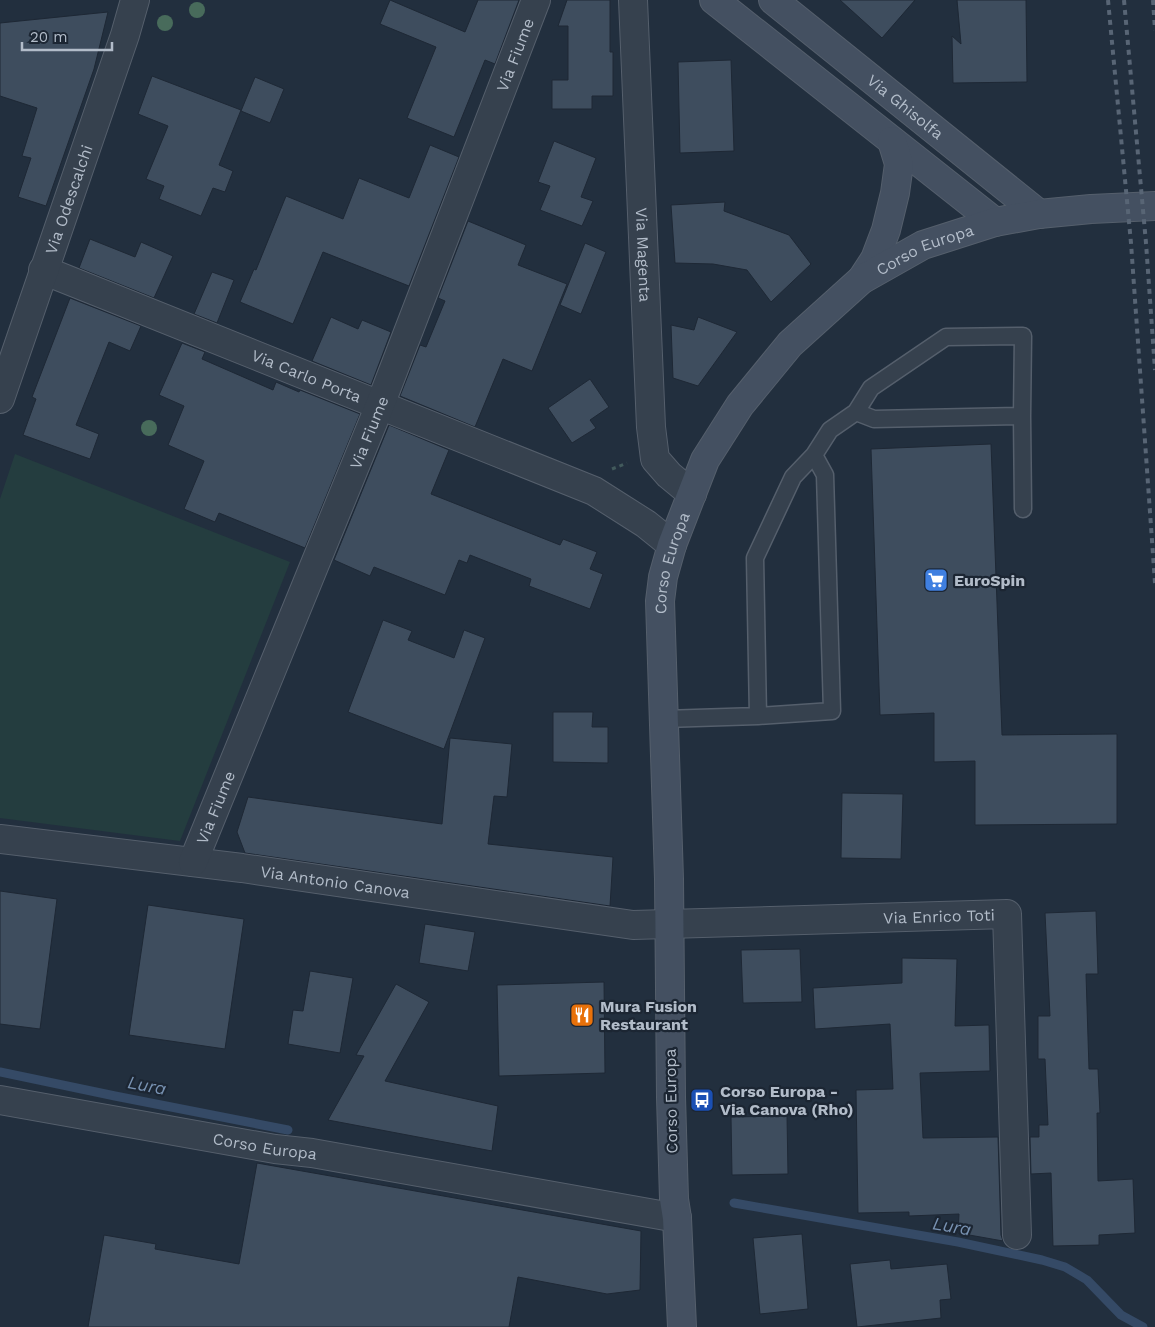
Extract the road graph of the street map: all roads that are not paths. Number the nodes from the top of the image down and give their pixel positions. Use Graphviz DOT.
graph roads {
  1 [pos="136,0"];
  2 [pos="536,0"];
  3 [pos="632,0"];
  4 [pos="714,0"];
  5 [pos="773,0"];
  6 [pos="892,141"];
  7 [pos="1155,206"];
  8 [pos="1039,214"];
  9 [pos="995,222"];
  10 [pos="43,270"];
  11 [pos="861,280"];
  12 [pos="0,398"];
  13 [pos="380,405"];
  14 [pos="856,412"];
  15 [pos="1022,416"];
  16 [pos="814,455"];
  17 [pos="692,494"];
  18 [pos="1023,509"];
  19 [pos="672,545"];
  20 [pos="758,716"];
  21 [pos="664,719"];
  22 [pos="0,839"];
  23 [pos="193,862"];
  24 [pos="669,924"];
  25 [pos="0,1100"];
  26 [pos="677,1218"];
  27 [pos="1017,1236"];
  28 [pos="682,1327"];
  1 -- 10 [label="street, Via Odescalchi"];
  2 -- 13 [label="street, Via Fiume"];
  3 -- 17 [label="street, Via Magenta"];
  4 -- 6 [label="main road"];
  5 -- 8 [label="main road, Via Ghisolfa"];
  6 -- 9 [label="main road"];
  6 -- 11 [label="main road"];
  7 -- 8 [label="main road, Corso Europa"];
  8 -- 9 [label="main road, Corso Europa"];
  9 -- 11 [label="main road, Corso Europa"];
  10 -- 12 [label="street, Via Odescalchi"];
  10 -- 13 [label="street, Via Carlo Porta"];
  11 -- 17 [label="main road, Corso Europa"];
  13 -- 19 [label="street, Via Carlo Porta"];
  13 -- 23 [label="street, Via Fiume"];
  14 -- 15 [label="lane"];
  14 -- 15 [label="lane"];
  14 -- 16 [label="lane"];
  15 -- 18 [label="lane"];
  16 -- 20 [label="lane"];
  16 -- 20 [label="lane"];
  17 -- 19 [label="main road, Corso Europa"];
  19 -- 21 [label="main road, Corso Europa"];
  20 -- 21 [label="lane"];
  21 -- 24 [label="main road, Corso Europa"];
  22 -- 23 [label="street, Via Antonio Canova"];
  23 -- 24 [label="street, Via Antonio Canova"];
  24 -- 26 [label="main road, Corso Europa"];
  24 -- 27 [label="street, Via Enrico Toti"];
  25 -- 26 [label="street, Corso Europa"];
  26 -- 28 [label="main road, Corso Europa"];
}
